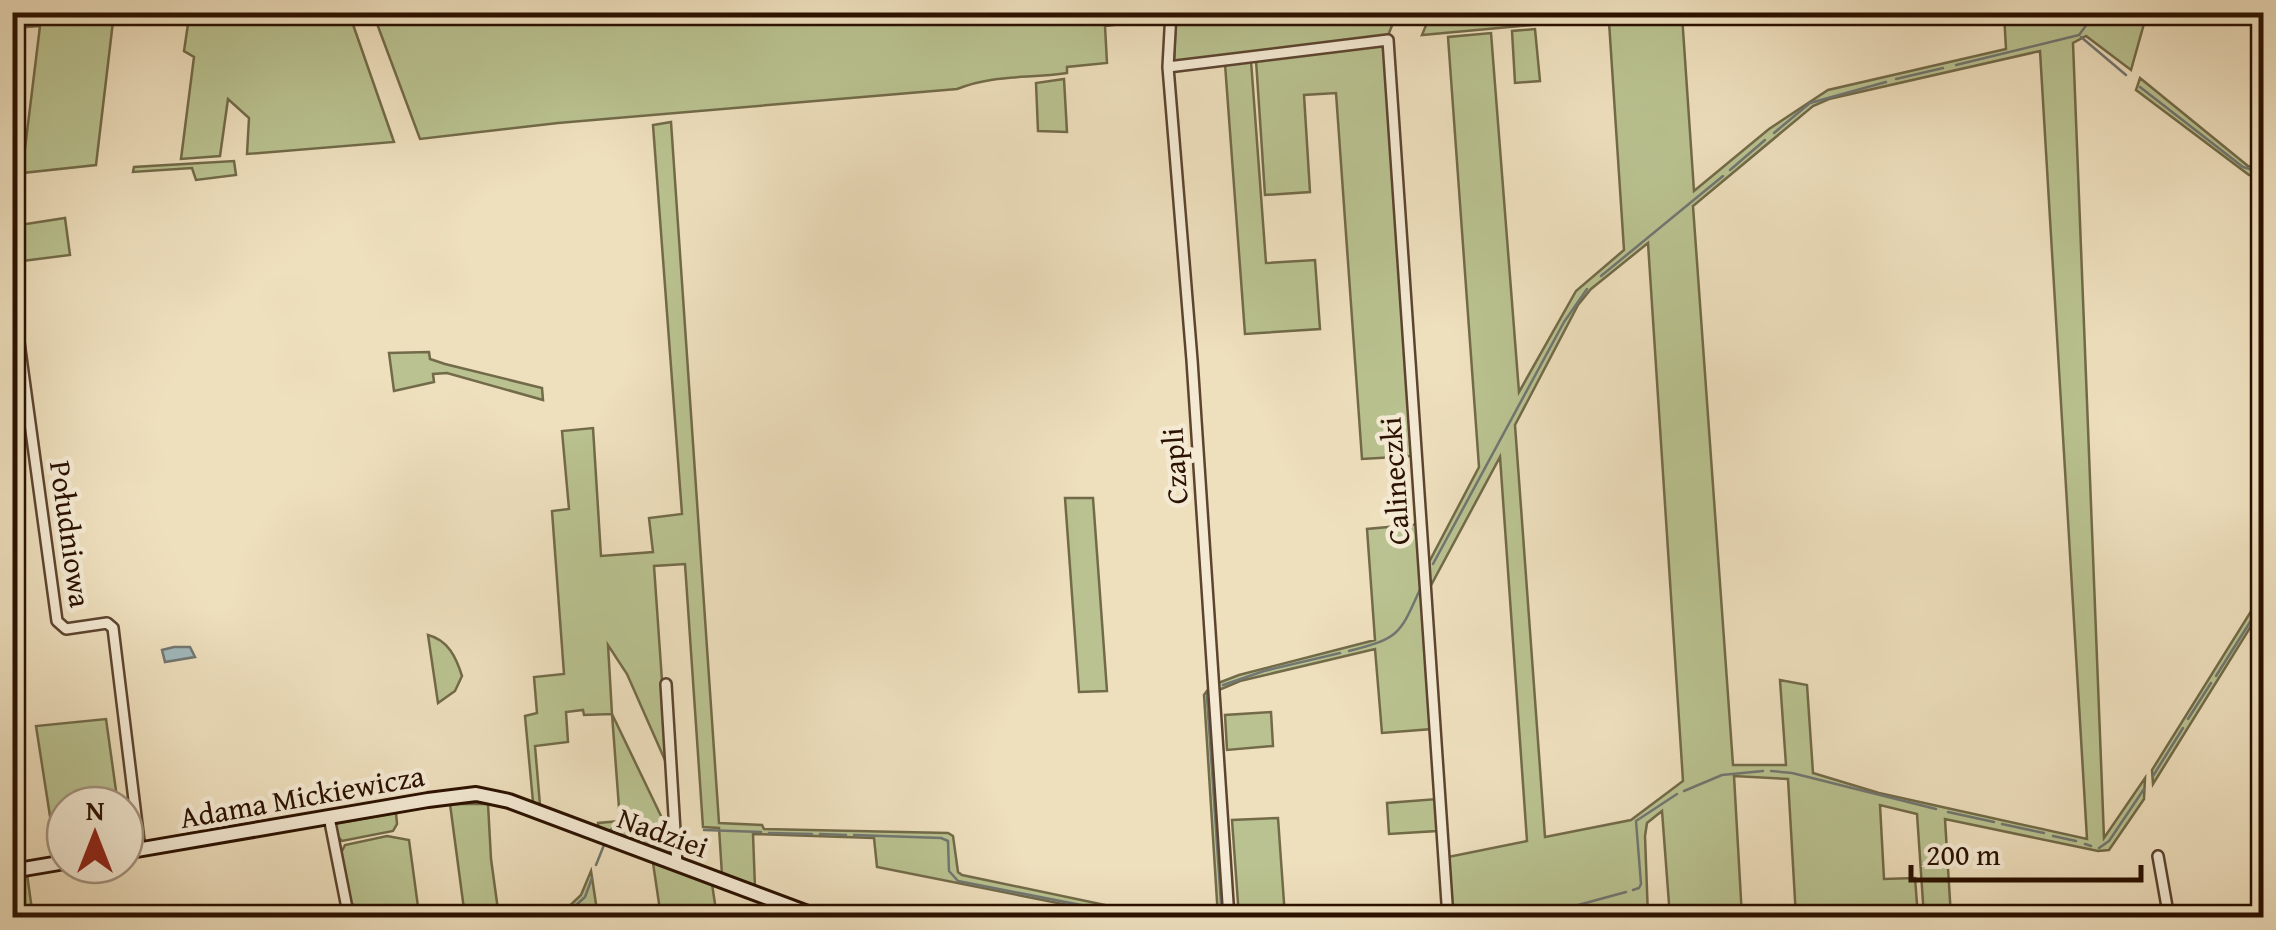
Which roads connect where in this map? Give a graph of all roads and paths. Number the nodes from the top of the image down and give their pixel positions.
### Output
1 (1171, 12) edge
2 (1168, 67) junction
3 (12, 290) edge
4 (666, 684) dead end
5 (132, 785) edge
6 (488, 796) joint
7 (329, 817) junction
8 (145, 848) edge
9 (2158, 856) dead end
10 (677, 864) junction
11 (45, 865) edge
12 (12, 870) edge
13 (378, 918) edge
14 (821, 918) edge
15 (1230, 918) edge
16 (1448, 918) edge
17 (2169, 918) edge

1 - 2 street, Czapli
2 - 15 street, Czapli
2 - 16 street, Calineczki
3 - 5 street, Południowa
4 - 10 street
6 - 7 street, Adama Mickiewicza
6 - 10 street, Nadziei
7 - 8 street, Adama Mickiewicza
7 - 13 street
9 - 17 street
10 - 14 street, Nadziei
11 - 12 street

